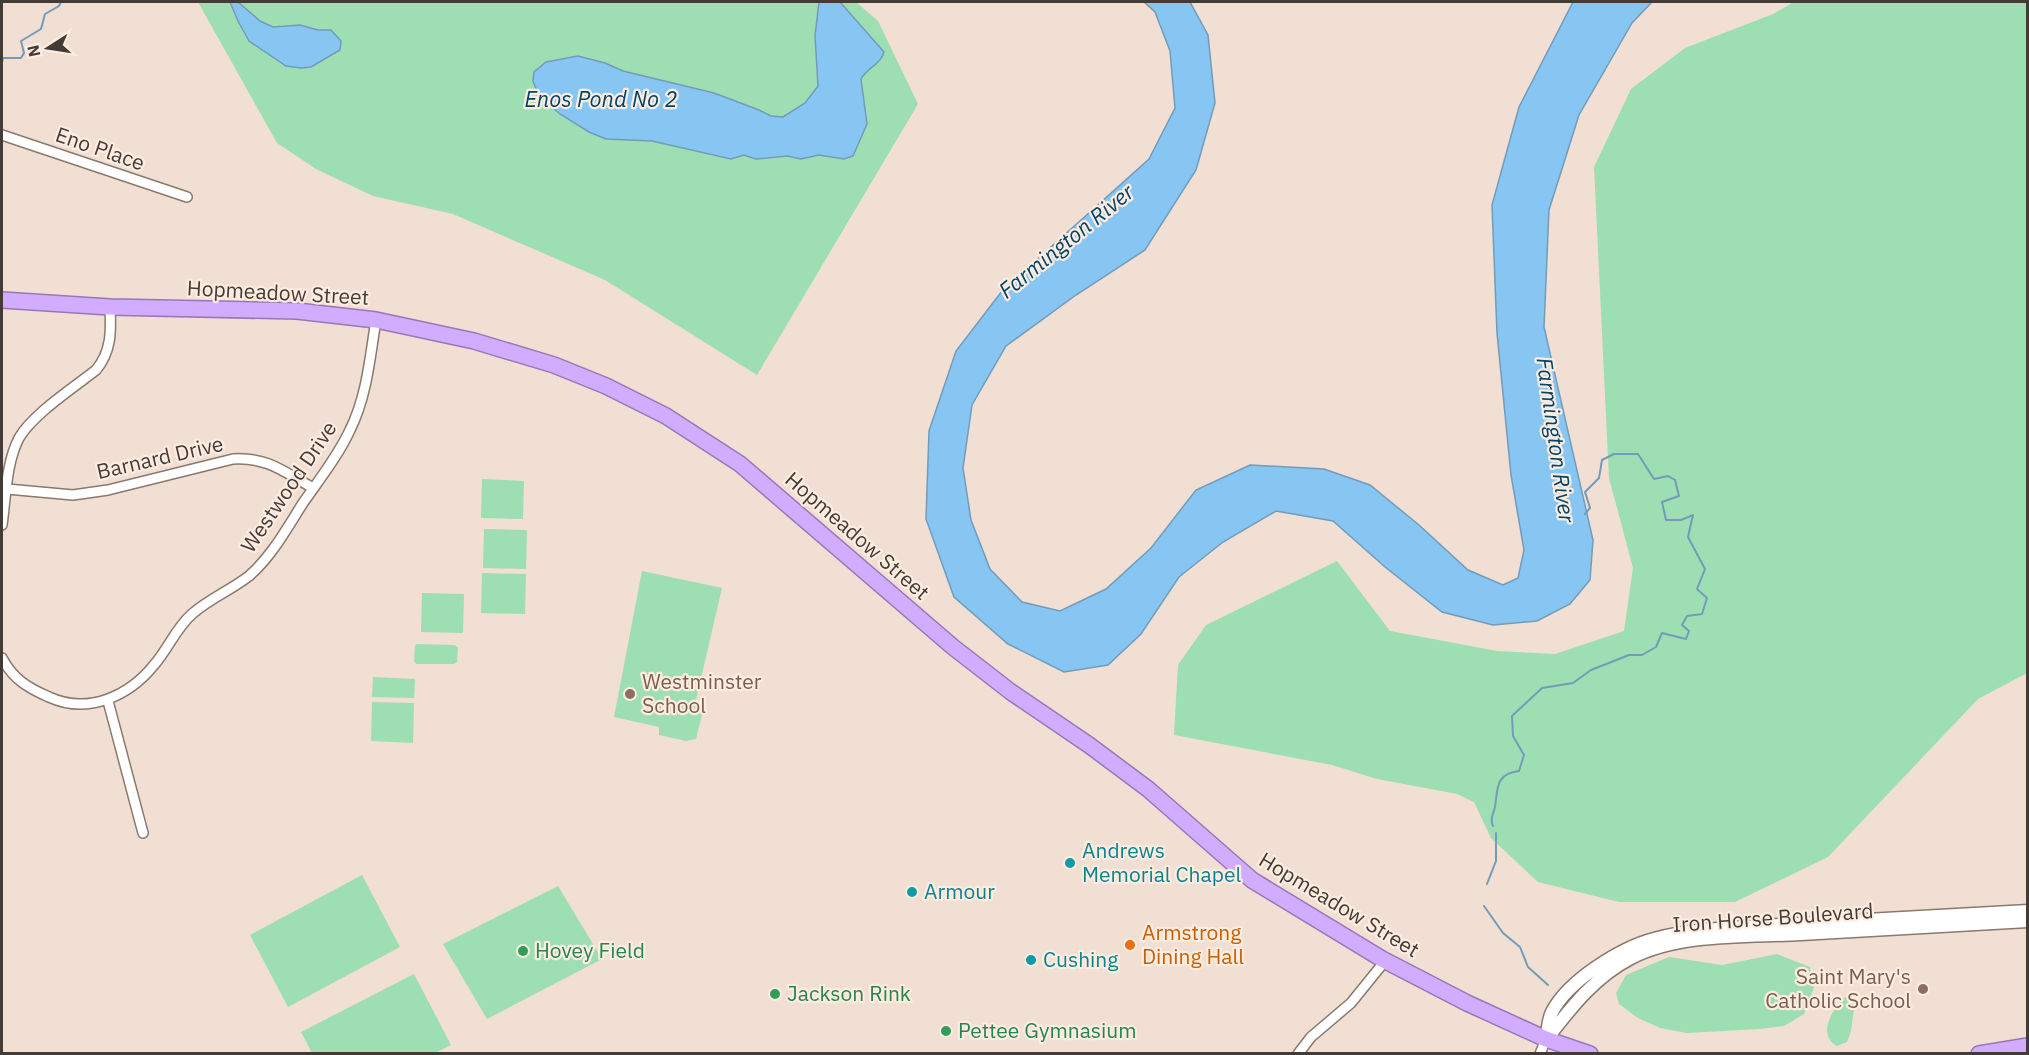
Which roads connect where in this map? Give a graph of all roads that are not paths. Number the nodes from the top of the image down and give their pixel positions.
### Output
1 (2, 135) edge
2 (187, 197) dead end
3 (2, 300) edge
4 (110, 307) junction
5 (376, 320) junction
6 (313, 488) junction
7 (7, 489) junction
8 (2, 525) edge
9 (2, 658) edge
10 (108, 700) junction
11 (143, 833) dead end
12 (2028, 911) edge
13 (2028, 921) edge
14 (1385, 961) junction
15 (1546, 1039) junction
16 (2028, 1046) edge
17 (1298, 1053) edge
18 (1540, 1053) edge
19 (1590, 1053) edge
20 (1979, 1053) edge

1 - 2 street, Eno Place
3 - 4 highway, Hopmeadow Street
4 - 5 highway, Hopmeadow Street
4 - 7 street
5 - 6 street, Westwood Drive
5 - 14 highway, Hopmeadow Street
6 - 7 street, Barnard Drive
6 - 10 street, Westwood Drive
7 - 8 street
9 - 10 street, Westwood Drive
10 - 11 street
12 - 15 street, Iron Horse Boulevard
13 - 15 street, Iron Horse Boulevard
14 - 15 highway, Hopmeadow Street
14 - 17 street
15 - 18 street
15 - 19 highway, Hopmeadow Street
16 - 20 highway

